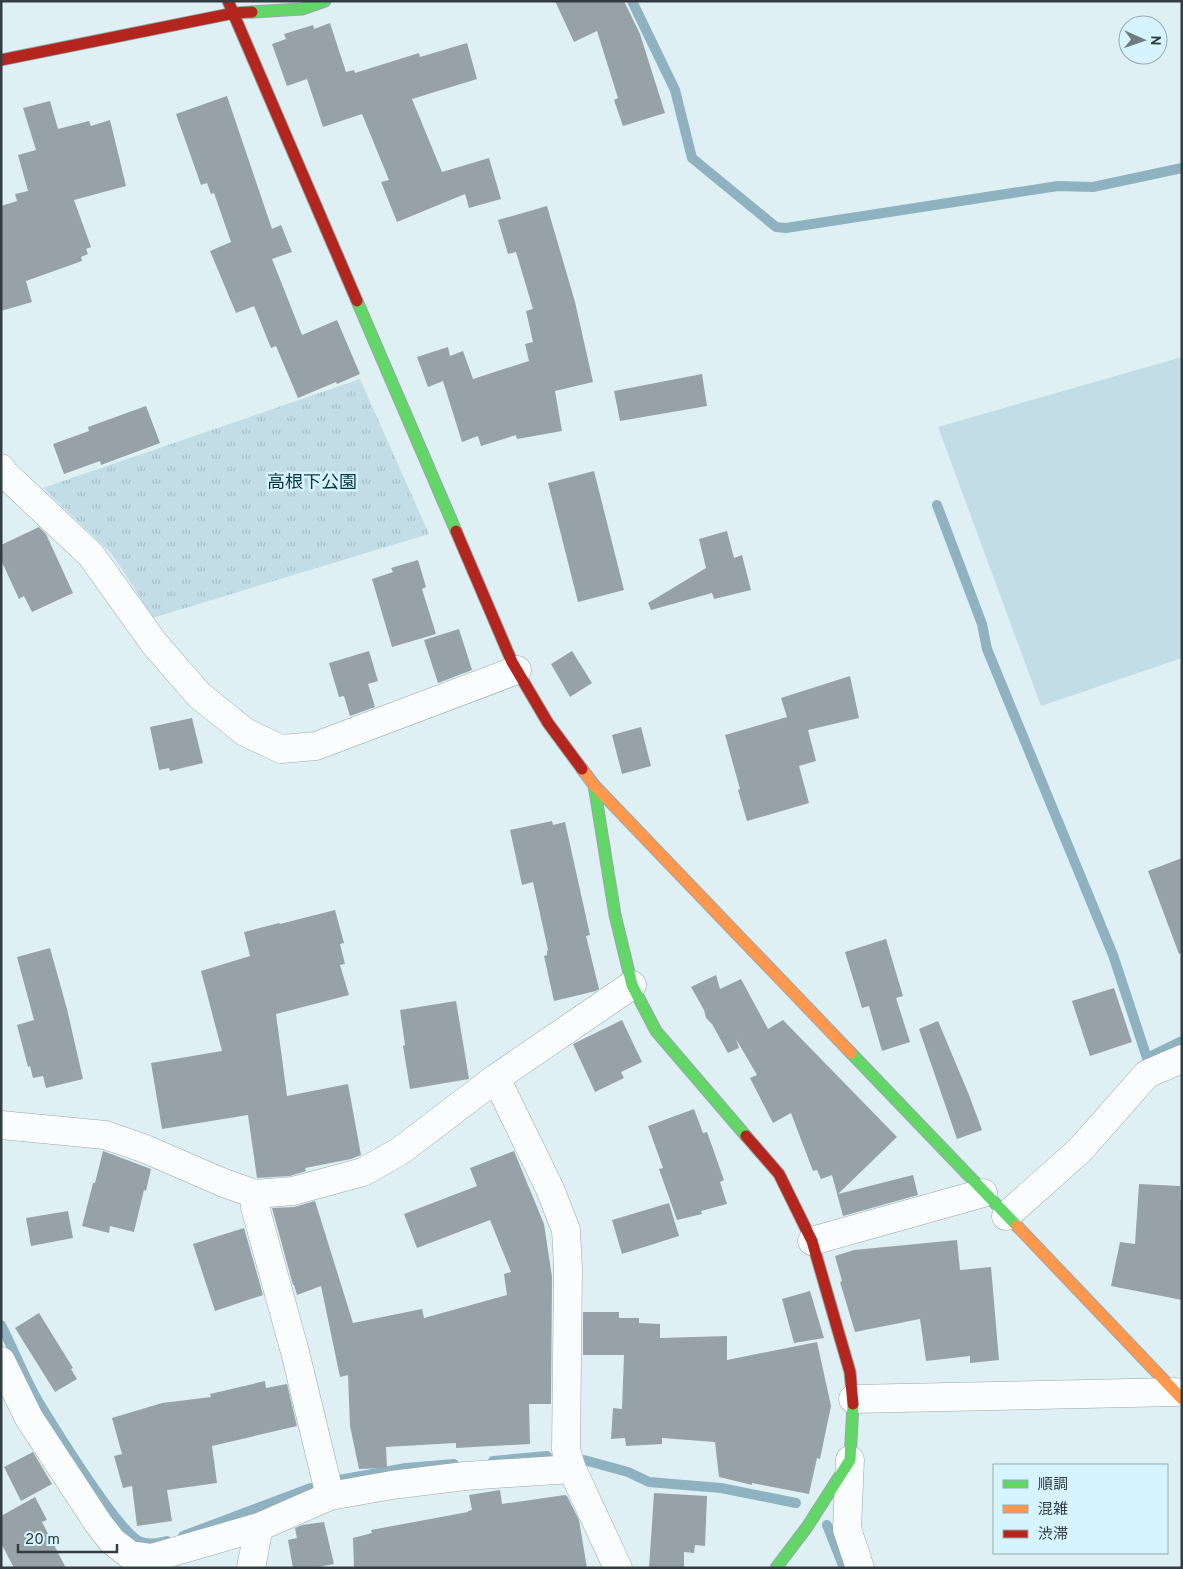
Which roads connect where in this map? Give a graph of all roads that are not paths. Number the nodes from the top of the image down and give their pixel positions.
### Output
1 (228, 1) edge
2 (325, 1) edge
3 (234, 13) junction
4 (1, 60) edge
5 (2, 475) edge
6 (518, 670) junction
7 (594, 785) junction
8 (632, 985) junction
9 (1182, 1059) edge
10 (496, 1078) junction
11 (1, 1125) edge
12 (983, 1193) junction
13 (255, 1194) junction
14 (1006, 1216) junction
15 (812, 1241) junction
16 (1, 1361) edge
17 (1179, 1396) edge
18 (853, 1399) junction
19 (850, 1460) junction
20 (572, 1469) junction
21 (330, 1496) junction
22 (259, 1527) junction
23 (251, 1568) edge
24 (618, 1568) edge
25 (776, 1568) edge
26 (860, 1568) edge

1 - 3 street
2 - 3 street
3 - 4 street
3 - 6 street
5 - 6 street
6 - 7 street
7 - 8 street
7 - 12 street
8 - 10 street
8 - 15 street
9 - 14 street
10 - 13 street
10 - 20 street
11 - 13 street
12 - 14 street
12 - 15 street
13 - 21 street
14 - 17 street
15 - 18 street
16 - 22 street
17 - 18 street
18 - 19 street
19 - 25 street
19 - 26 street
20 - 21 street
20 - 24 street
21 - 22 street
22 - 23 street

